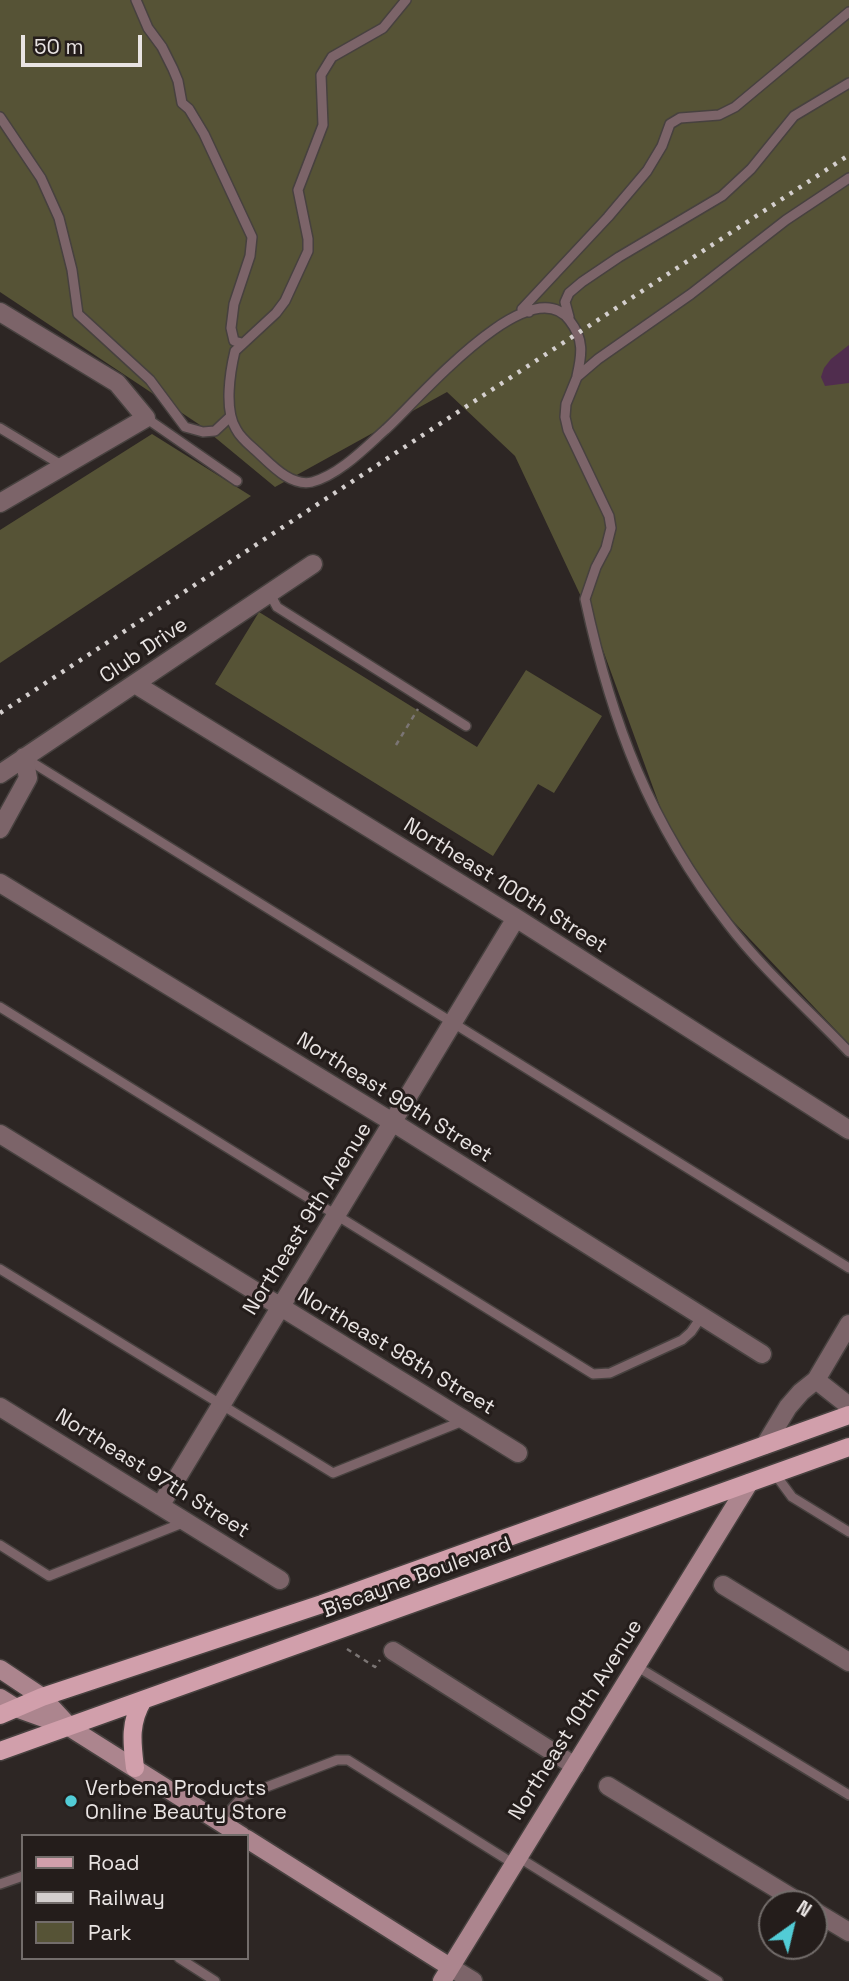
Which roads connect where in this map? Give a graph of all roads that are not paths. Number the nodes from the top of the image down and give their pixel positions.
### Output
1 (136, 0) edge
2 (407, 0) edge
3 (849, 12) edge
4 (849, 83) edge
5 (0, 117) edge
6 (849, 178) edge
7 (526, 311) junction
8 (0, 312) edge
9 (569, 319) junction
10 (242, 343) junction
11 (577, 377) junction
12 (231, 416) junction
13 (146, 418) junction
14 (0, 428) edge
15 (63, 466) junction
16 (237, 481) dead end
17 (0, 503) edge
18 (313, 564) dead end
19 (270, 594) junction
20 (135, 684) junction
21 (466, 726) dead end
22 (24, 757) junction
23 (0, 774) edge
24 (0, 829) edge
25 (0, 883) edge
26 (516, 918) junction
27 (0, 1007) edge
28 (453, 1024) junction
29 (849, 1052) edge
30 (394, 1123) junction
31 (849, 1130) edge
32 (0, 1134) edge
33 (337, 1215) junction
34 (849, 1268) edge
35 (0, 1269) edge
36 (280, 1308) junction
37 (702, 1315) junction
38 (849, 1324) edge
39 (762, 1354) dead end
40 (816, 1380) junction
41 (221, 1405) junction
42 (849, 1406) edge
43 (0, 1407) edge
44 (849, 1415) edge
45 (465, 1420) junction
46 (765, 1445) junction
47 (849, 1447) edge
48 (518, 1453) dead end
49 (775, 1474) junction
50 (749, 1483) junction
51 (160, 1506) junction
52 (185, 1522) junction
53 (849, 1532) edge
54 (0, 1545) edge
55 (280, 1580) dead end
56 (723, 1585) dead end
57 (393, 1651) road end
58 (849, 1662) edge
59 (636, 1666) junction
60 (0, 1669) edge
61 (42, 1697) junction
62 (0, 1698) edge
63 (143, 1700) junction
64 (8, 1712) edge
65 (69, 1727) junction
66 (0, 1751) edge
67 (575, 1766) junction
68 (135, 1768) junction
69 (608, 1786) dead end
70 (849, 1795) edge
71 (220, 1822) junction
72 (239, 1834) edge
73 (248, 1840) edge
74 (516, 1860) junction
75 (21, 1877) edge
76 (0, 1884) edge
77 (779, 1890) edge
78 (828, 1920) edge
79 (849, 1933) edge
80 (181, 1960) edge
81 (446, 1974) edge
82 (215, 1981) edge
83 (473, 1981) edge
84 (718, 1981) edge

1 - 10 lane
2 - 10 lane
3 - 7 lane
4 - 9 lane
5 - 12 lane
6 - 11 lane
7 - 9 lane
7 - 12 lane
8 - 13 street
9 - 11 lane
10 - 12 lane
11 - 29 lane
13 - 15 street
13 - 16 lane
14 - 15 lane
15 - 17 street
18 - 19 street, Club Drive
19 - 20 street, Club Drive
19 - 21 lane
20 - 22 street, Club Drive
20 - 26 street, Northeast 100th Street
22 - 23 street, Club Drive
22 - 24 street
22 - 28 lane
25 - 30 street, Northeast 99th Street
26 - 28 street, Northeast 9th Avenue
26 - 31 street, Northeast 100th Street
27 - 33 lane
28 - 30 street, Northeast 9th Avenue
28 - 34 lane
30 - 33 street, Northeast 9th Avenue
30 - 37 street, Northeast 99th Street
32 - 36 street, Northeast 98th Street
33 - 36 street, Northeast 9th Avenue
33 - 37 lane
35 - 41 lane
36 - 41 street, Northeast 9th Avenue
36 - 45 street, Northeast 98th Street
37 - 39 street, Northeast 99th Street
38 - 40 street
40 - 42 street
40 - 46 street
41 - 45 lane
41 - 51 street, Northeast 9th Avenue
43 - 51 street, Northeast 97th Street
44 - 46 main road, Biscayne Boulevard
45 - 48 street, Northeast 98th Street
46 - 61 main road, Biscayne Boulevard
47 - 49 main road, Biscayne Boulevard
49 - 50 main road, Biscayne Boulevard
49 - 53 lane
50 - 59 street, Northeast 10th Avenue
50 - 63 main road, Biscayne Boulevard
51 - 52 street, Northeast 97th Street
52 - 54 lane
52 - 55 street, Northeast 97th Street
56 - 58 street
57 - 67 street
59 - 67 street, Northeast 10th Avenue
59 - 70 lane
60 - 61 street
61 - 64 main road, Biscayne Boulevard
61 - 65 street
62 - 64 street
63 - 65 main road, Biscayne Boulevard
63 - 68 main road
64 - 65 street
65 - 66 main road, Biscayne Boulevard
65 - 68 street
67 - 74 street, Northeast 10th Avenue
68 - 71 street
69 - 77 street
71 - 72 street
71 - 74 lane
73 - 81 street
74 - 81 street, Northeast 10th Avenue
74 - 84 lane
75 - 76 lane
78 - 79 street
80 - 82 lane
81 - 83 street

